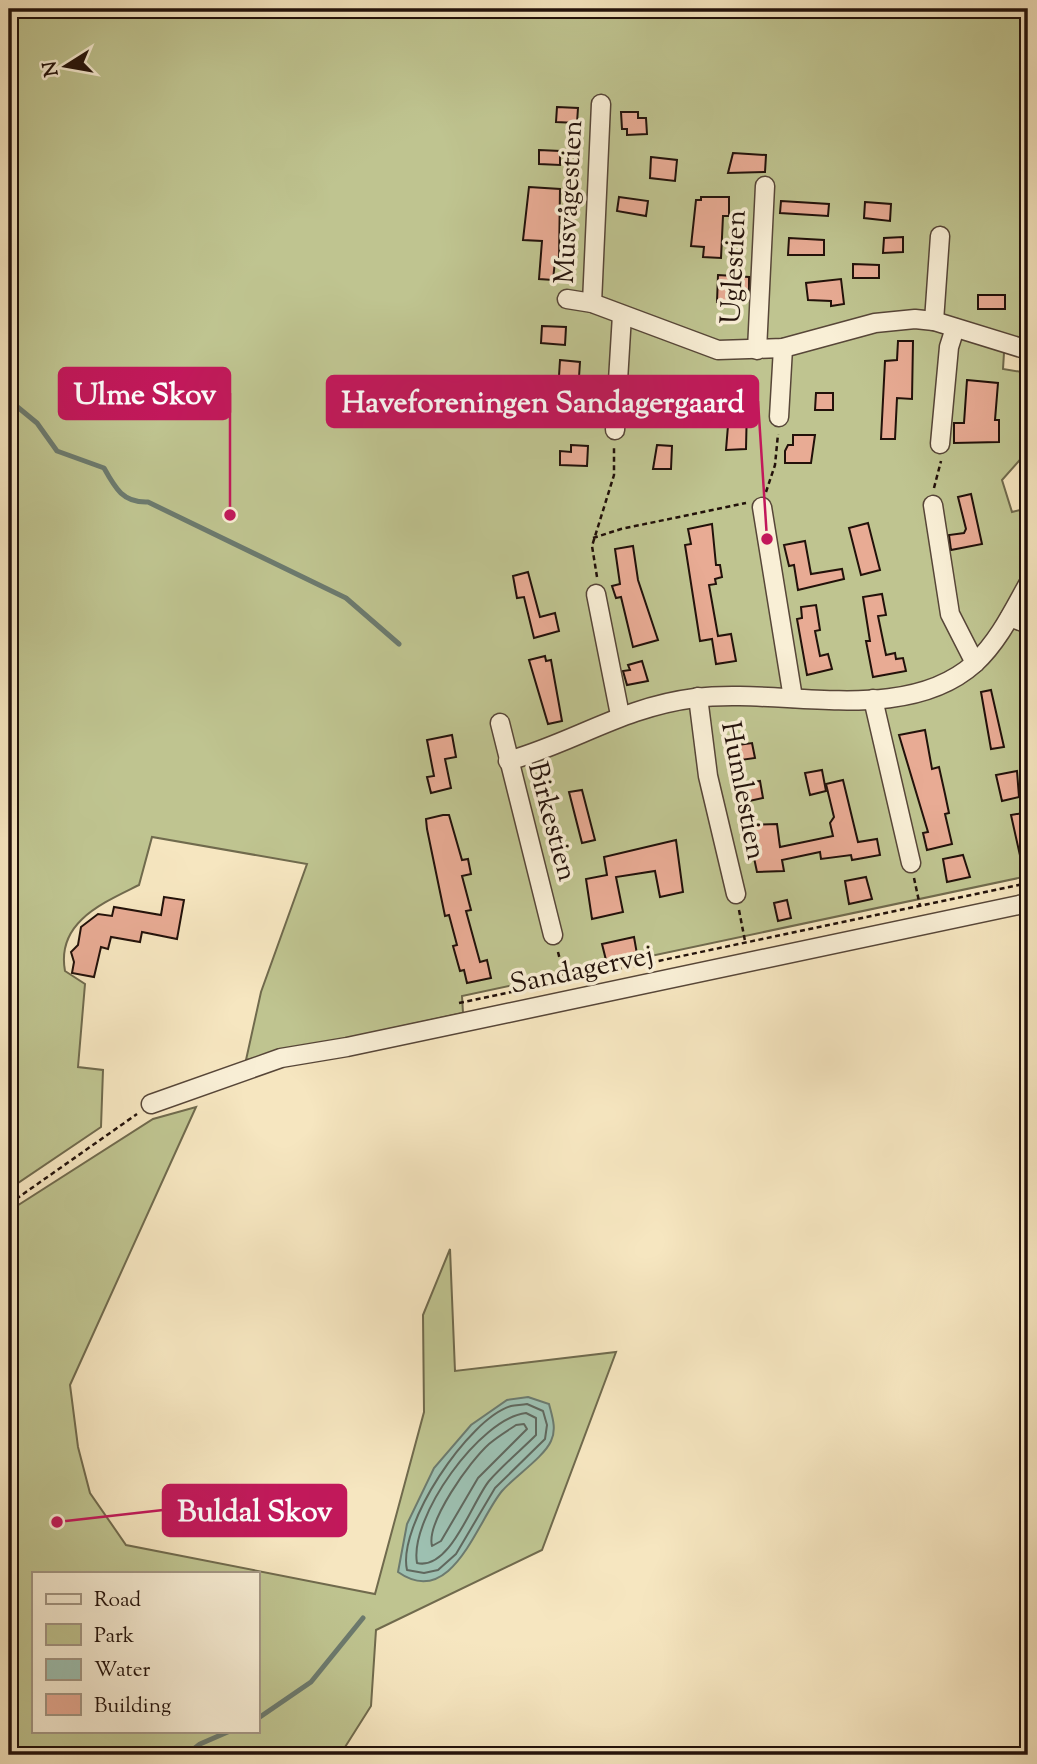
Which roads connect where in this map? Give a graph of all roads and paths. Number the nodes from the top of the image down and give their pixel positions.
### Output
1 (601, 104) dead end
2 (765, 186) dead end
3 (940, 236) dead end
4 (567, 299) dead end
5 (592, 303) junction
6 (622, 315) junction
7 (934, 321) junction
8 (955, 328) junction
9 (783, 348) junction
10 (1028, 350) edge
11 (757, 351) junction
12 (779, 417) joint
13 (615, 430) joint
14 (940, 444) joint
15 (762, 503) junction
16 (933, 505) joint
17 (593, 538) junction
18 (1028, 584) edge
19 (596, 594) joint
20 (1010, 617) junction
21 (1028, 624) edge
22 (975, 663) junction
23 (698, 697) junction
24 (793, 698) junction
25 (873, 699) junction
26 (620, 715) junction
27 (500, 723) dead end
28 (508, 761) junction
29 (911, 863) joint
30 (1028, 883) edge
31 (736, 894) joint
32 (1028, 903) edge
33 (920, 906) junction
34 (553, 934) joint
35 (745, 941) junction
36 (565, 979) junction
37 (459, 1003) dead end
38 (151, 1104) joint
39 (9, 1204) edge

1 - 5 street, Musvågestien
2 - 11 street, Uglestien
3 - 7 street
4 - 5 street
5 - 6 street
6 - 11 street
6 - 13 street
7 - 8 street
7 - 9 street
8 - 10 street
8 - 14 street
9 - 11 street
9 - 12 street
12 - 15 path
13 - 17 path
14 - 16 path
15 - 17 path
15 - 24 street
16 - 22 street
17 - 19 path
18 - 20 street
19 - 26 street
20 - 21 street
20 - 22 street
22 - 25 street
23 - 24 street
23 - 26 street
23 - 31 street, Humlestien
24 - 25 street
25 - 29 street
26 - 28 street
27 - 28 street, Birkestien
28 - 34 street, Birkestien
29 - 33 path
30 - 33 path
31 - 35 path
32 - 38 street, Sandagervej
33 - 35 path
34 - 36 path
35 - 36 path
36 - 37 path
38 - 39 path

